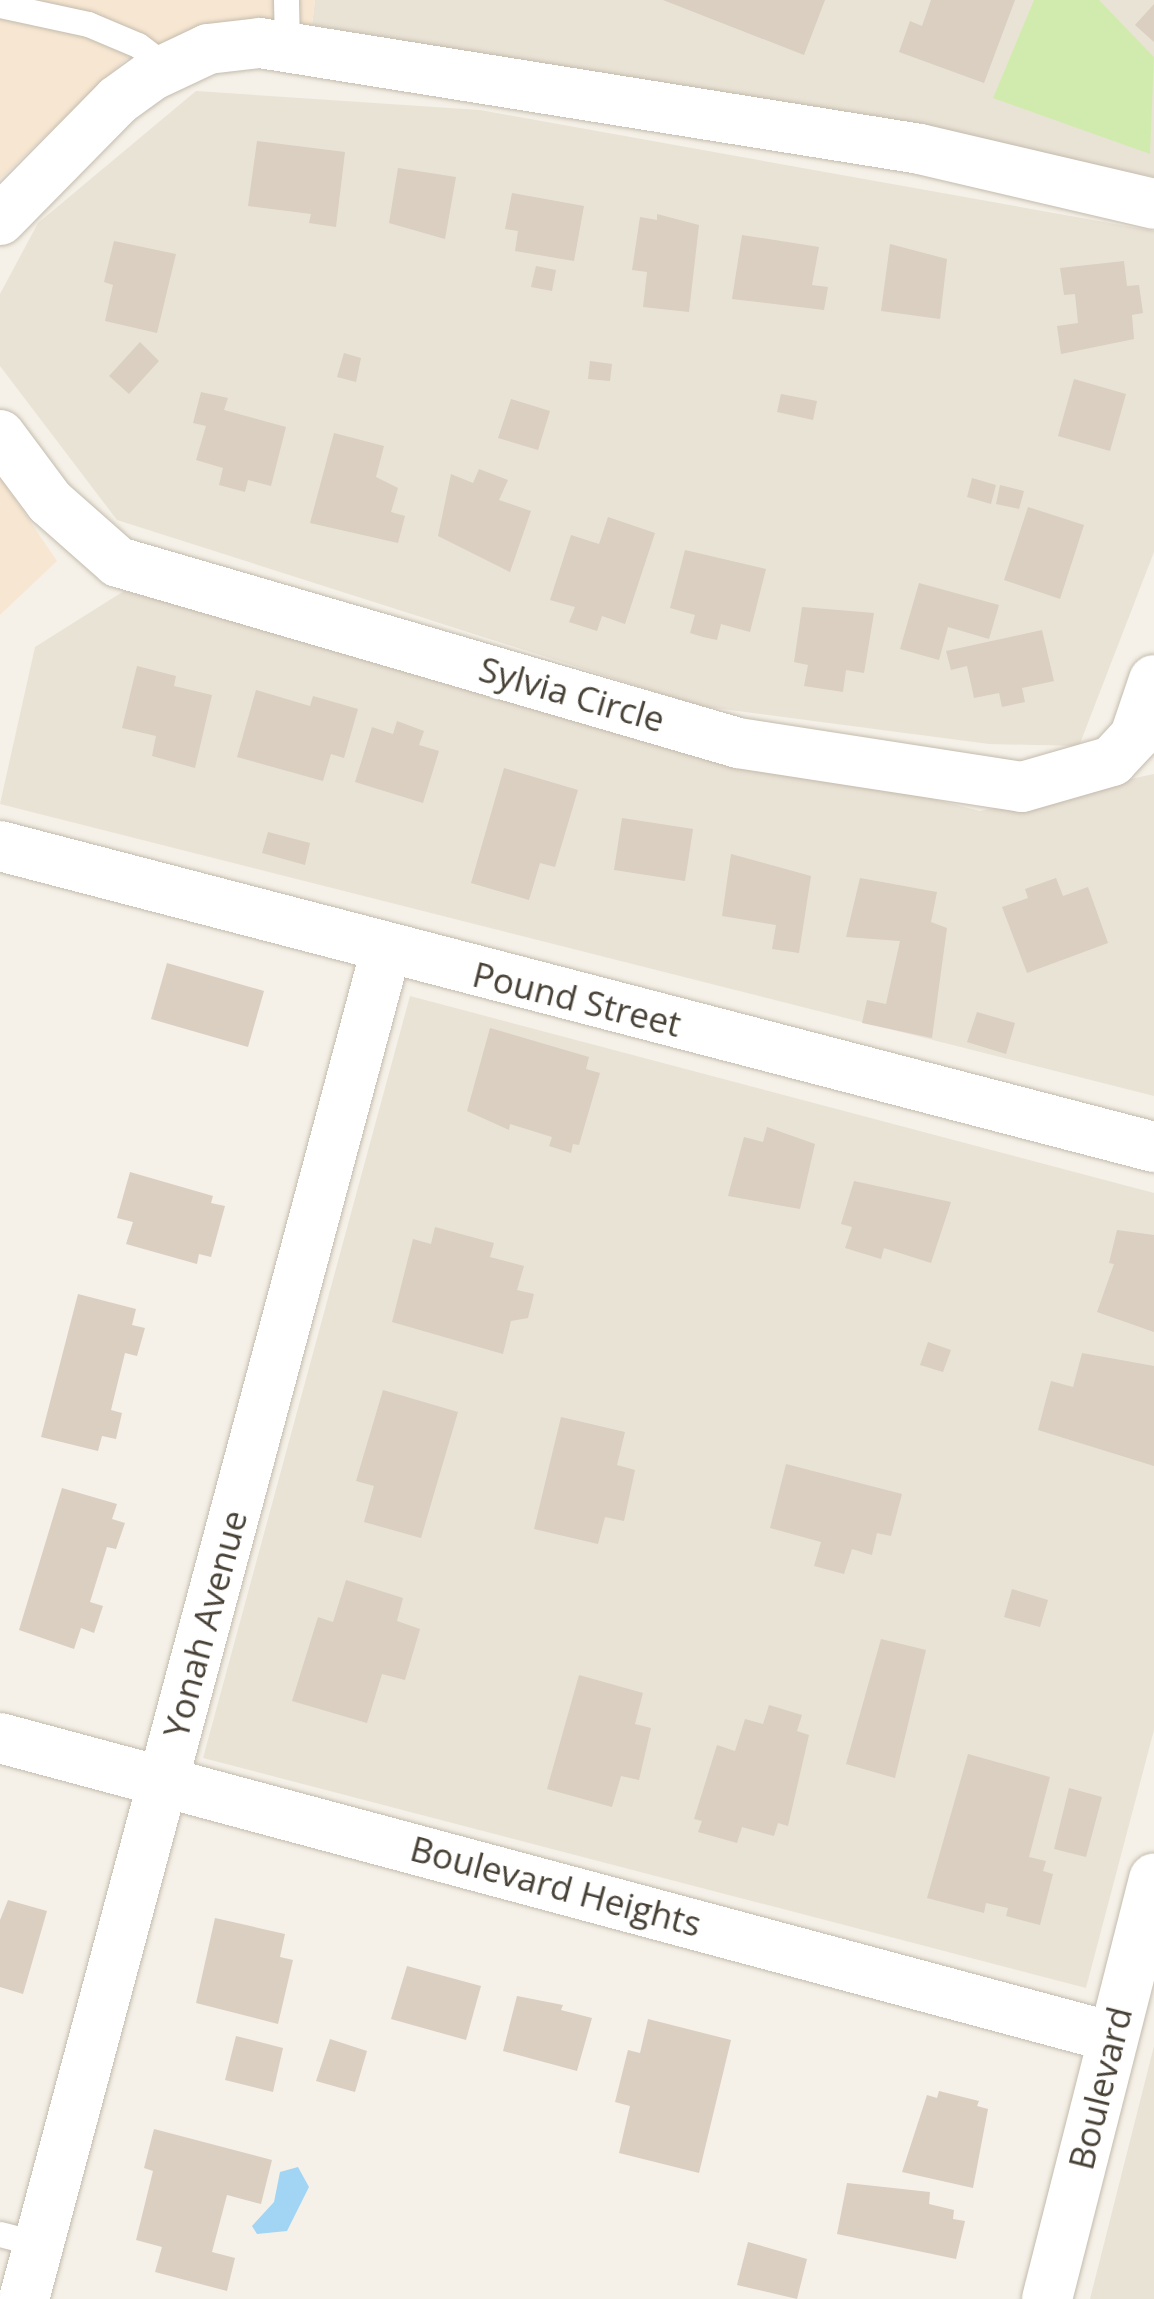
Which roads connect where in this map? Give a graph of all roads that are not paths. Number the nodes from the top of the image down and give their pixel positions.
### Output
1 (0, 5) edge
2 (286, 23) edge
3 (168, 68) junction
4 (1154, 204) edge
5 (0, 220) edge
6 (0, 435) edge
7 (1154, 680) edge
8 (0, 846) edge
9 (386, 950) junction
10 (1154, 1147) edge
11 (0, 1738) edge
12 (164, 1778) junction
13 (1154, 1878) edge
14 (1112, 2037) junction
15 (19, 2239) edge
16 (24, 2299) edge
17 (1048, 2299) edge

1 - 3 lane
2 - 3 street
2 - 4 street
3 - 5 street
6 - 7 street, Sylvia Circle
8 - 9 street, Pound Street
9 - 10 street, Pound Street
9 - 12 street, Yonah Avenue
11 - 12 street, Boulevard Heights
12 - 14 street, Boulevard Heights
12 - 15 street, Yonah Avenue
13 - 14 street, Boulevard
14 - 17 street, Boulevard
15 - 16 street, Yonah Avenue

